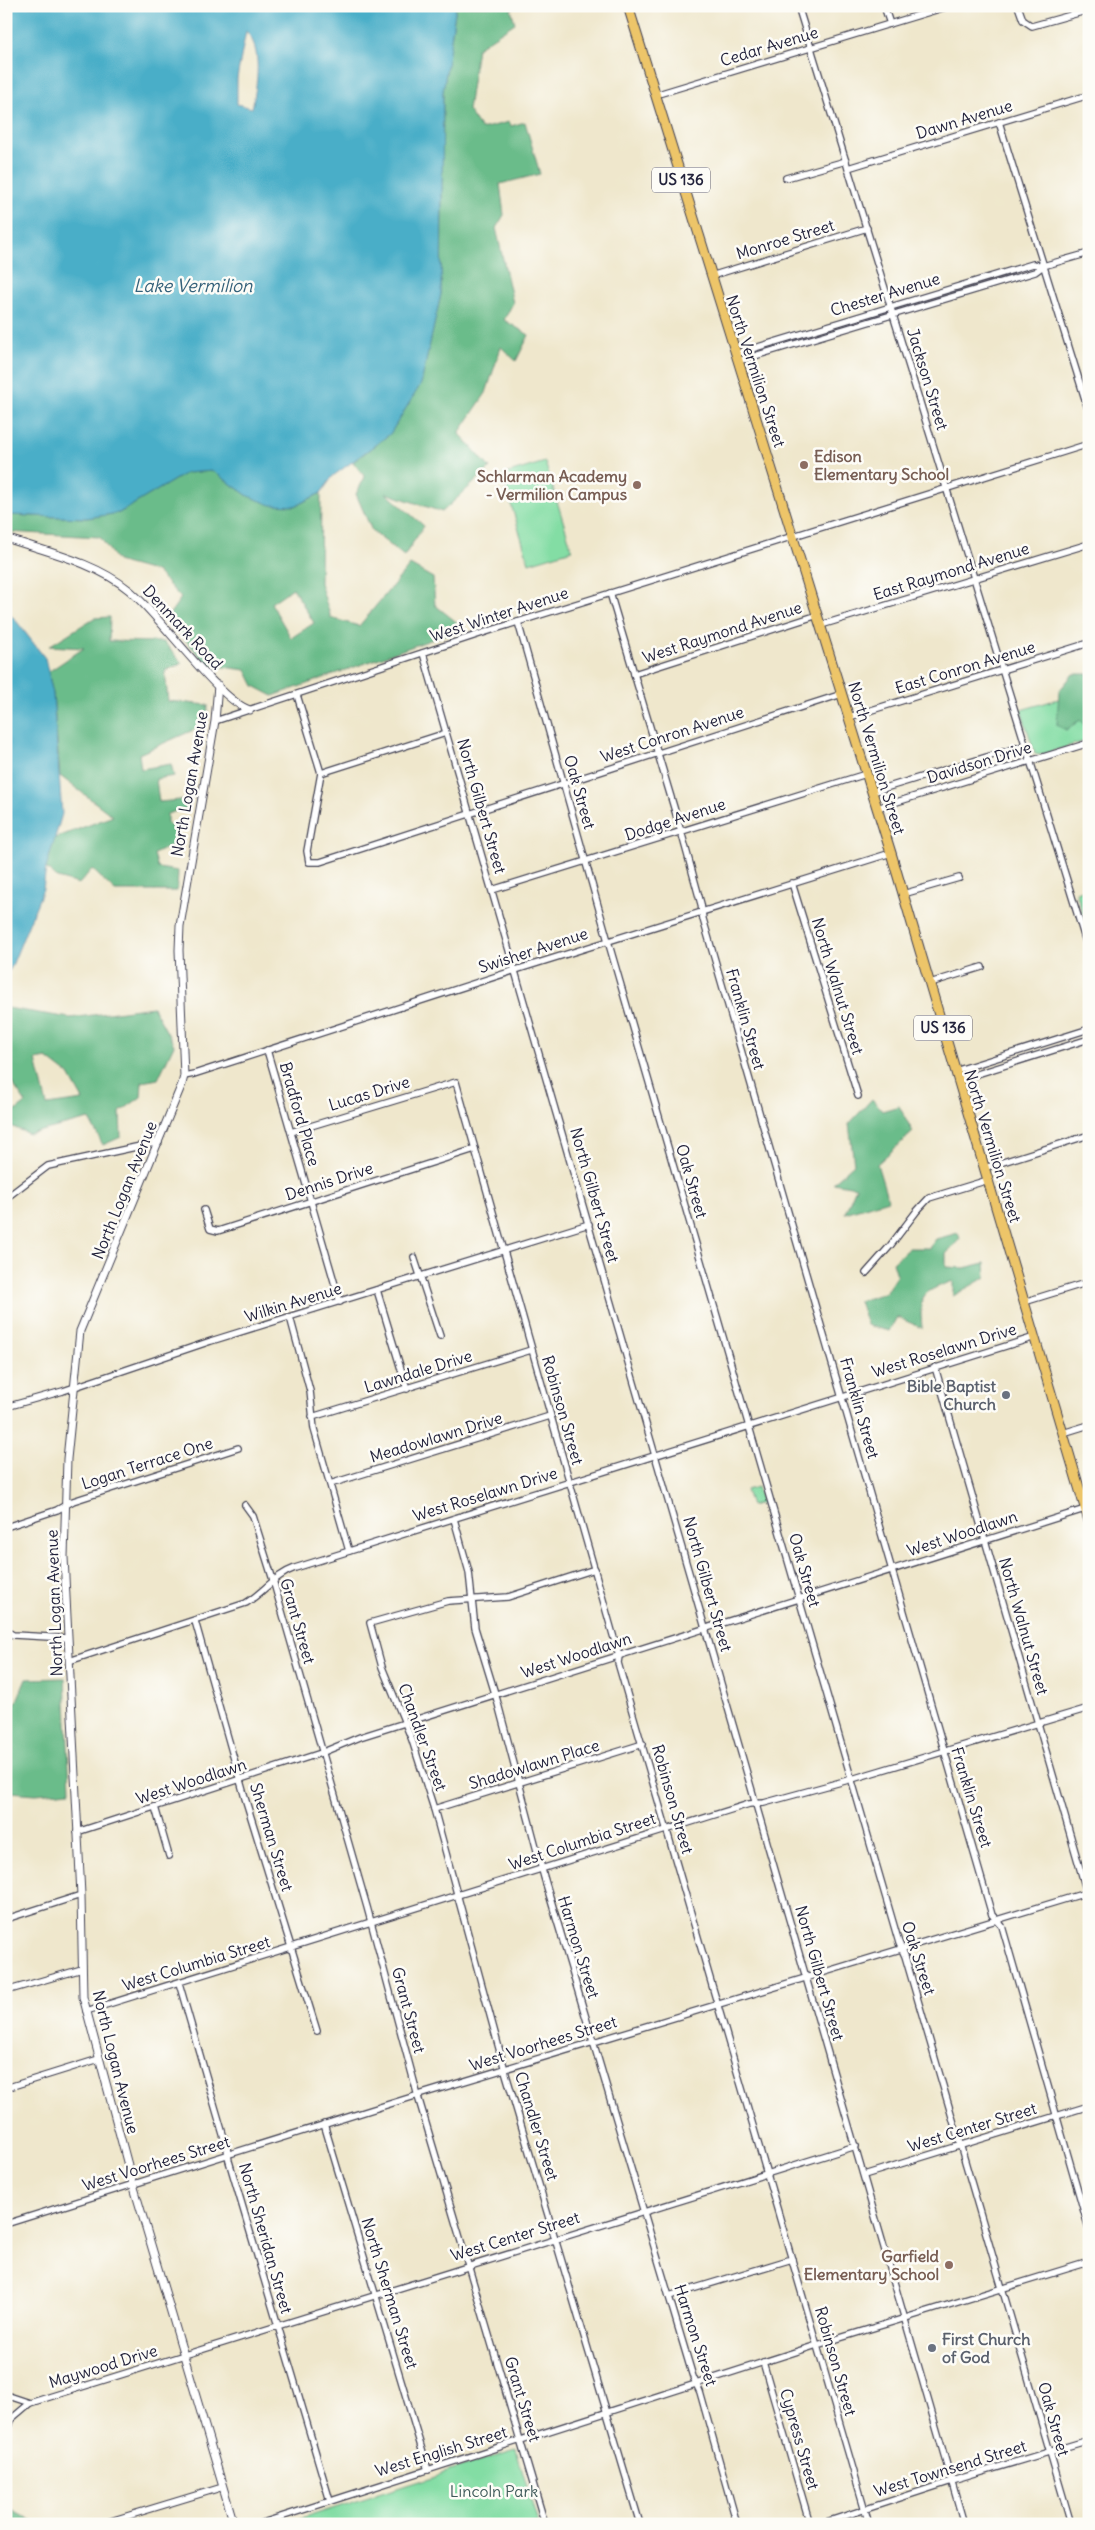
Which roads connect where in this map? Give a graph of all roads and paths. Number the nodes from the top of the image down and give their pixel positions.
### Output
1 (628, 6) edge
2 (798, 6) edge
3 (884, 6) edge
4 (949, 6) edge
5 (1018, 6) edge
6 (1089, 10) edge
7 (890, 24) junction
8 (811, 47) junction
9 (655, 95) junction
10 (1089, 95) edge
11 (999, 122) junction
12 (846, 161) junction
13 (848, 168) junction
14 (786, 178) dead end
15 (867, 228) junction
16 (1089, 253) edge
17 (1043, 266) junction
18 (711, 276) junction
19 (988, 278) junction
20 (991, 285) junction
21 (941, 292) junction
22 (943, 299) junction
23 (892, 307) junction
24 (894, 314) junction
25 (799, 335) junction
26 (801, 342) junction
27 (736, 358) junction
28 (1089, 412) edge
29 (1089, 444) edge
30 (947, 488) junction
31 (793, 536) junction
32 (6, 538) edge
33 (1089, 544) edge
34 (974, 578) junction
35 (610, 593) junction
36 (818, 615) junction
37 (518, 622) junction
38 (821, 626) junction
39 (1089, 642) edge
40 (423, 653) junction
41 (1002, 670) junction
42 (634, 674) junction
43 (218, 685) junction
44 (842, 694) junction
45 (297, 695) junction
46 (250, 710) junction
47 (848, 717) junction
48 (215, 721) junction
49 (446, 732) junction
50 (1089, 743) edge
51 (1026, 745) junction
52 (657, 754) junction
53 (1030, 760) junction
54 (321, 773) junction
55 (866, 774) junction
56 (563, 782) junction
57 (872, 792) junction
58 (877, 808) junction
59 (469, 813) junction
60 (681, 832) junction
61 (891, 853) junction
62 (586, 862) junction
63 (959, 878) dead end
64 (792, 883) junction
65 (492, 890) junction
66 (903, 894) junction
67 (702, 911) junction
68 (608, 941) junction
69 (1089, 952) edge
70 (982, 967) dead end
71 (515, 970) junction
72 (930, 983) junction
73 (1089, 1029) edge
74 (1089, 1039) edge
75 (267, 1050) junction
76 (184, 1076) junction
77 (957, 1076) junction
78 (456, 1082) joint
79 (858, 1096) dead end
80 (291, 1132) junction
81 (1089, 1135) edge
82 (159, 1142) junction
83 (474, 1149) junction
84 (984, 1168) junction
85 (988, 1180) junction
86 (6, 1198) edge
87 (311, 1201) junction
88 (204, 1210) dead end
89 (588, 1224) junction
90 (503, 1250) junction
91 (414, 1257) dead end
92 (866, 1273) dead end
93 (421, 1276) junction
94 (1089, 1282) edge
95 (376, 1290) junction
96 (340, 1302) junction
97 (1024, 1302) junction
98 (290, 1317) junction
99 (440, 1336) dead end
100 (1035, 1336) junction
101 (531, 1350) junction
102 (935, 1367) junction
103 (73, 1387) junction
104 (407, 1389) junction
105 (842, 1396) junction
106 (6, 1407) edge
107 (550, 1416) junction
108 (312, 1417) junction
109 (1089, 1425) edge
110 (749, 1426) junction
111 (1063, 1433) junction
112 (238, 1448) dead end
113 (656, 1456) junction
114 (570, 1482) junction
115 (330, 1484) junction
116 (65, 1506) junction
117 (245, 1506) dead end
118 (1085, 1508) junction
119 (454, 1519) junction
120 (1089, 1520) edge
121 (6, 1527) edge
122 (985, 1540) junction
123 (349, 1551) junction
124 (595, 1569) junction
125 (892, 1570) junction
126 (273, 1580) junction
127 (799, 1599) junction
128 (472, 1600) junction
129 (195, 1621) junction
130 (707, 1628) junction
131 (6, 1631) edge
132 (68, 1638) junction
133 (619, 1656) junction
134 (69, 1661) junction
135 (495, 1695) junction
136 (1089, 1708) edge
137 (406, 1722) junction
138 (1037, 1723) junction
139 (643, 1744) junction
140 (944, 1752) junction
141 (321, 1753) junction
142 (241, 1779) junction
143 (852, 1779) junction
144 (520, 1784) junction
145 (756, 1803) junction
146 (155, 1807) junction
147 (434, 1809) junction
148 (668, 1829) junction
149 (77, 1832) junction
150 (169, 1856) dead end
151 (542, 1868) junction
152 (1089, 1892) edge
153 (81, 1895) junction
154 (457, 1895) junction
155 (6, 1919) edge
156 (996, 1920) junction
157 (371, 1922) junction
158 (292, 1947) junction
159 (902, 1948) junction
160 (82, 1970) junction
161 (807, 1978) junction
162 (179, 1983) junction
163 (6, 1991) edge
164 (717, 2004) junction
165 (86, 2011) junction
166 (317, 2031) dead end
167 (593, 2042) junction
168 (99, 2059) junction
169 (505, 2069) junction
170 (6, 2088) edge
171 (418, 2095) junction
172 (1089, 2106) edge
173 (1056, 2116) junction
174 (324, 2124) junction
175 (961, 2145) junction
176 (856, 2146) junction
177 (228, 2154) junction
178 (767, 2173) junction
179 (864, 2175) junction
180 (133, 2184) junction
181 (643, 2211) junction
182 (6, 2224) edge
183 (1089, 2229) edge
184 (556, 2238) junction
185 (792, 2259) junction
186 (1089, 2262) edge
187 (468, 2266) junction
188 (1002, 2289) junction
189 (376, 2295) junction
190 (669, 2296) junction
191 (906, 2318) junction
192 (277, 2326) junction
193 (817, 2345) junction
194 (183, 2356) junction
195 (763, 2362) junction
196 (696, 2384) junction
197 (6, 2396) edge
198 (30, 2403) junction
199 (608, 2413) junction
200 (10, 2420) junction
201 (6, 2436) edge
202 (521, 2440) junction
203 (1089, 2440) edge
204 (1050, 2452) junction
205 (428, 2470) junction
206 (952, 2481) junction
207 (223, 2487) junction
208 (330, 2501) junction
209 (864, 2509) junction
210 (101, 2524) edge
211 (234, 2524) edge
212 (259, 2524) edge
213 (545, 2524) edge
214 (640, 2524) edge
215 (737, 2524) edge
216 (810, 2524) edge
217 (820, 2524) edge
218 (869, 2524) edge
219 (964, 2524) edge
220 (1071, 2524) edge

1 - 9 main road, North Vermilion Street / US 136
2 - 8 street, Jackson Street
3 - 7 street
4 - 7 street, Cedar Avenue
5 - 6 street
7 - 8 street, Cedar Avenue
8 - 9 street, Cedar Avenue
8 - 12 street, Jackson Street
9 - 18 main road, North Vermilion Street / US 136
10 - 11 street, Dawn Avenue
11 - 13 street, Dawn Avenue
11 - 17 street
12 - 13 street, Jackson Street
12 - 14 street
13 - 15 street, Jackson Street
15 - 18 street, Monroe Street
15 - 23 street, Jackson Street
16 - 17 street, Chester Avenue
17 - 19 street, Chester Avenue
17 - 20 street, Chester Avenue
17 - 28 street
18 - 27 main road, North Vermilion Street / US 136
19 - 20 street
19 - 21 street, Chester Avenue
20 - 22 street, Chester Avenue
21 - 22 street
21 - 23 street, Chester Avenue
22 - 24 street, Chester Avenue
23 - 24 street, Jackson Street
23 - 25 street, Chester Avenue
24 - 26 street, Chester Avenue
24 - 30 street, Jackson Street
25 - 26 street
25 - 27 street, Chester Avenue
26 - 27 street, Chester Avenue
27 - 31 main road, North Vermilion Street / US 136
29 - 30 street, West Winter Avenue
30 - 31 street, West Winter Avenue
30 - 34 street, Jackson Street
31 - 35 street, West Winter Avenue
31 - 36 main road, North Vermilion Street / US 136
32 - 43 street, Denmark Road
33 - 34 street, East Raymond Avenue
34 - 38 street, East Raymond Avenue
34 - 41 street, Jackson Street
35 - 37 street, West Winter Avenue
35 - 42 street, Franklin Street
36 - 38 main road, North Vermilion Street / US 136
36 - 42 street, West Raymond Avenue
37 - 40 street, West Winter Avenue
37 - 56 street, Oak Street
38 - 44 main road, North Vermilion Street / US 136
39 - 41 street, East Conron Avenue
40 - 45 street, West Winter Avenue
40 - 49 street, North Gilbert Street
41 - 47 street, East Conron Avenue
41 - 51 street, Jackson Street
42 - 52 street, Franklin Street
43 - 46 street, Denmark Road
43 - 48 street, North Logan Avenue
44 - 47 main road, North Vermilion Street / US 136
44 - 52 street, West Conron Avenue
45 - 46 street, West Winter Avenue
45 - 54 street
46 - 48 street, West Winter Avenue
47 - 55 main road, North Vermilion Street / US 136
48 - 76 street, North Logan Avenue
49 - 54 street
49 - 59 street, North Gilbert Street
50 - 53 street, Davidson Drive
51 - 53 street, Jackson Street
51 - 57 street, Davidson Drive
52 - 56 street, West Conron Avenue
52 - 60 street, Franklin Street
53 - 58 street, Davidson Drive
53 - 69 street, Jackson Street
54 - 59 street, West Conron Avenue
55 - 57 main road, North Vermilion Street / US 136
55 - 60 street, Dodge Avenue
56 - 59 street, West Conron Avenue
56 - 62 street, Oak Street
57 - 58 main road, North Vermilion Street / US 136
58 - 61 main road, North Vermilion Street / US 136
59 - 65 street, North Gilbert Street
60 - 62 street, Dodge Avenue
60 - 67 street, Franklin Street
61 - 64 street, Swisher Avenue
61 - 66 main road, North Vermilion Street / US 136
62 - 65 street, Dodge Avenue
62 - 68 street, Oak Street
63 - 66 street
64 - 67 street, Swisher Avenue
64 - 79 street, North Walnut Street
65 - 71 street, North Gilbert Street
66 - 72 main road, North Vermilion Street / US 136
67 - 68 street, Swisher Avenue
67 - 105 street, Franklin Street
68 - 71 street, Swisher Avenue
68 - 110 street, Oak Street
70 - 72 street
71 - 75 street, Swisher Avenue
71 - 89 street, North Gilbert Street
72 - 77 main road, North Vermilion Street / US 136
73 - 77 street
74 - 77 street
75 - 76 street, Swisher Avenue
75 - 80 street, Bradford Place
76 - 82 street, North Logan Avenue
77 - 84 main road, North Vermilion Street / US 136
78 - 80 street, Lucas Drive
78 - 83 street, Robinson Street
80 - 87 street, Bradford Place
81 - 84 street
82 - 86 street
82 - 103 street, North Logan Avenue
83 - 87 street, Dennis Drive
83 - 90 street, Robinson Street
84 - 85 main road, North Vermilion Street / US 136
85 - 92 street
85 - 97 main road, North Vermilion Street / US 136
87 - 88 street, Dennis Drive
87 - 96 street, Bradford Place
89 - 90 street, Wilkin Avenue
89 - 113 street, North Gilbert Street
90 - 93 street, Wilkin Avenue
90 - 101 street, Robinson Street
91 - 93 street
93 - 95 street, Wilkin Avenue
93 - 99 street
94 - 97 street
95 - 96 street, Wilkin Avenue
95 - 104 street
96 - 98 street, Wilkin Avenue
97 - 100 main road, North Vermilion Street / US 136
98 - 103 street, Wilkin Avenue
98 - 108 street
100 - 102 street, West Roselawn Drive
100 - 111 main road, North Vermilion Street / US 136
101 - 104 street, Lawndale Drive
101 - 107 street, Robinson Street
102 - 105 street, West Roselawn Drive
102 - 122 street, North Walnut Street
103 - 106 street, Wilkin Avenue
103 - 116 street, North Logan Avenue
104 - 108 street, Lawndale Drive
105 - 110 street, West Roselawn Drive
105 - 125 street, Franklin Street
107 - 114 street, Robinson Street
107 - 115 street, Meadowlawn Drive
108 - 115 street
109 - 111 street
110 - 113 street, West Roselawn Drive
110 - 127 street, Oak Street
111 - 118 main road, North Vermilion Street / US 136
112 - 116 street, Logan Terrace One
113 - 114 street, West Roselawn Drive
113 - 130 street, North Gilbert Street
114 - 119 street, West Roselawn Drive
114 - 124 street, Robinson Street
115 - 123 street
116 - 121 street, Logan Terrace One
116 - 132 street, North Logan Avenue
117 - 126 street, Grant Street
118 - 120 main road, North Vermilion Street / US 136
118 - 122 street, West Woodlawn
119 - 123 street, West Roselawn Drive
119 - 128 street, Harmon Street
122 - 125 street, West Woodlawn
122 - 138 street, North Walnut Street
123 - 126 street, West Roselawn Drive
124 - 128 street
124 - 133 street, Robinson Street
125 - 127 street, West Woodlawn
125 - 140 street, Franklin Street
126 - 129 street, West Roselawn Drive
126 - 141 street, Grant Street
127 - 130 street, West Woodlawn
127 - 143 street, Oak Street
128 - 135 street, Harmon Street
128 - 137 street, Chandler Street
129 - 134 street, West Roselawn Drive
129 - 142 street, Sherman Street
130 - 133 street, West Woodlawn
130 - 145 street, North Gilbert Street
131 - 132 street
132 - 134 street, North Logan Avenue
133 - 135 street, West Woodlawn
133 - 139 street, Robinson Street
134 - 149 street, North Logan Avenue
135 - 137 street, West Woodlawn
135 - 144 street, Harmon Street
136 - 138 street, West Columbia Street
137 - 141 street, West Woodlawn
137 - 147 street, Chandler Street
138 - 140 street, West Columbia Street
138 - 152 street, North Walnut Street
139 - 144 street, Shadowlawn Place
139 - 148 street, Robinson Street
140 - 143 street, West Columbia Street
140 - 156 street, Franklin Street
141 - 142 street, West Woodlawn
141 - 157 street, Grant Street
142 - 146 street, West Woodlawn
142 - 158 street, Sherman Street
143 - 145 street, West Columbia Street
143 - 159 street, Oak Street
144 - 147 street, Shadowlawn Place
144 - 151 street, Harmon Street
145 - 148 street, West Columbia Street
145 - 161 street, North Gilbert Street
146 - 149 street, West Woodlawn
146 - 150 street
147 - 154 street, Chandler Street
148 - 151 street, West Columbia Street
148 - 164 street, Robinson Street
149 - 153 street, North Logan Avenue
151 - 154 street, West Columbia Street
151 - 167 street, Harmon Street
152 - 156 street, West Voorhees Street
153 - 155 street
153 - 160 street, North Logan Avenue
154 - 157 street, West Columbia Street
154 - 169 street, Chandler Street
156 - 159 street, West Voorhees Street
156 - 173 street, Franklin Street
157 - 158 street, West Columbia Street
157 - 171 street, Grant Street
158 - 162 street, West Columbia Street
158 - 166 street, Sherman Street
159 - 161 street, West Voorhees Street
159 - 175 street, Oak Street
160 - 163 street
160 - 165 street, North Logan Avenue
161 - 164 street, West Voorhees Street
161 - 176 street, North Gilbert Street
162 - 165 street, West Columbia Street
162 - 177 street, North Sheridan Street
164 - 167 street, West Voorhees Street
164 - 178 street, Robinson Street
165 - 168 street, North Logan Avenue
167 - 169 street, West Voorhees Street
167 - 181 street, Harmon Street
168 - 170 street
168 - 180 street, North Logan Avenue
169 - 171 street, West Voorhees Street
169 - 184 street, Chandler Street
171 - 174 street, West Voorhees Street
171 - 187 street, Grant Street
172 - 173 street, West Center Street
173 - 175 street, West Center Street
173 - 183 street, Franklin Street
174 - 177 street, West Voorhees Street
174 - 189 street, North Sherman Street
175 - 179 street, West Center Street
175 - 188 street, Oak Street
176 - 178 street, West Center Street
176 - 179 street, North Gilbert Street
177 - 180 street, West Voorhees Street
177 - 192 street, North Sheridan Street
178 - 181 street, West Center Street
178 - 185 street, Robinson Street
179 - 191 street, North Gilbert Street
180 - 182 street, West Voorhees Street
180 - 194 street, North Logan Avenue
181 - 184 street, West Center Street
181 - 190 street, Harmon Street
184 - 187 street, West Center Street
184 - 199 street, Chandler Street
185 - 190 street
185 - 193 street, Robinson Street
186 - 188 street, West English Street
187 - 189 street, West Center Street
187 - 202 street, Grant Street
188 - 191 street, West English Street
188 - 204 street, Oak Street
189 - 192 street, West Center Street
189 - 205 street, North Sherman Street
190 - 196 street, Harmon Street
191 - 193 street, West English Street
191 - 206 street, North Gilbert Street
192 - 194 street, West Center Street
192 - 208 street, North Sheridan Street
193 - 195 street, West English Street
193 - 209 street, Robinson Street
194 - 198 street, Maywood Drive
194 - 207 street, North Logan Avenue
195 - 196 street, West English Street
195 - 216 street, Cypress Street
196 - 199 street, West English Street
196 - 215 street, Harmon Street
197 - 198 street
197 - 200 street
198 - 200 street, Maywood Drive
199 - 202 street, West English Street
199 - 214 street, Chandler Street
200 - 201 street
202 - 205 street, West English Street
202 - 213 street, Grant Street
203 - 204 street, West Townsend Street
204 - 206 street, West Townsend Street
204 - 220 street, Oak Street
205 - 208 street, West English Street
206 - 209 street, West Townsend Street
206 - 219 street, North Gilbert Street
207 - 210 street
207 - 211 street, North Logan Avenue
208 - 212 street, West English Street
209 - 217 street, West Townsend Street
209 - 218 street, Robinson Street

